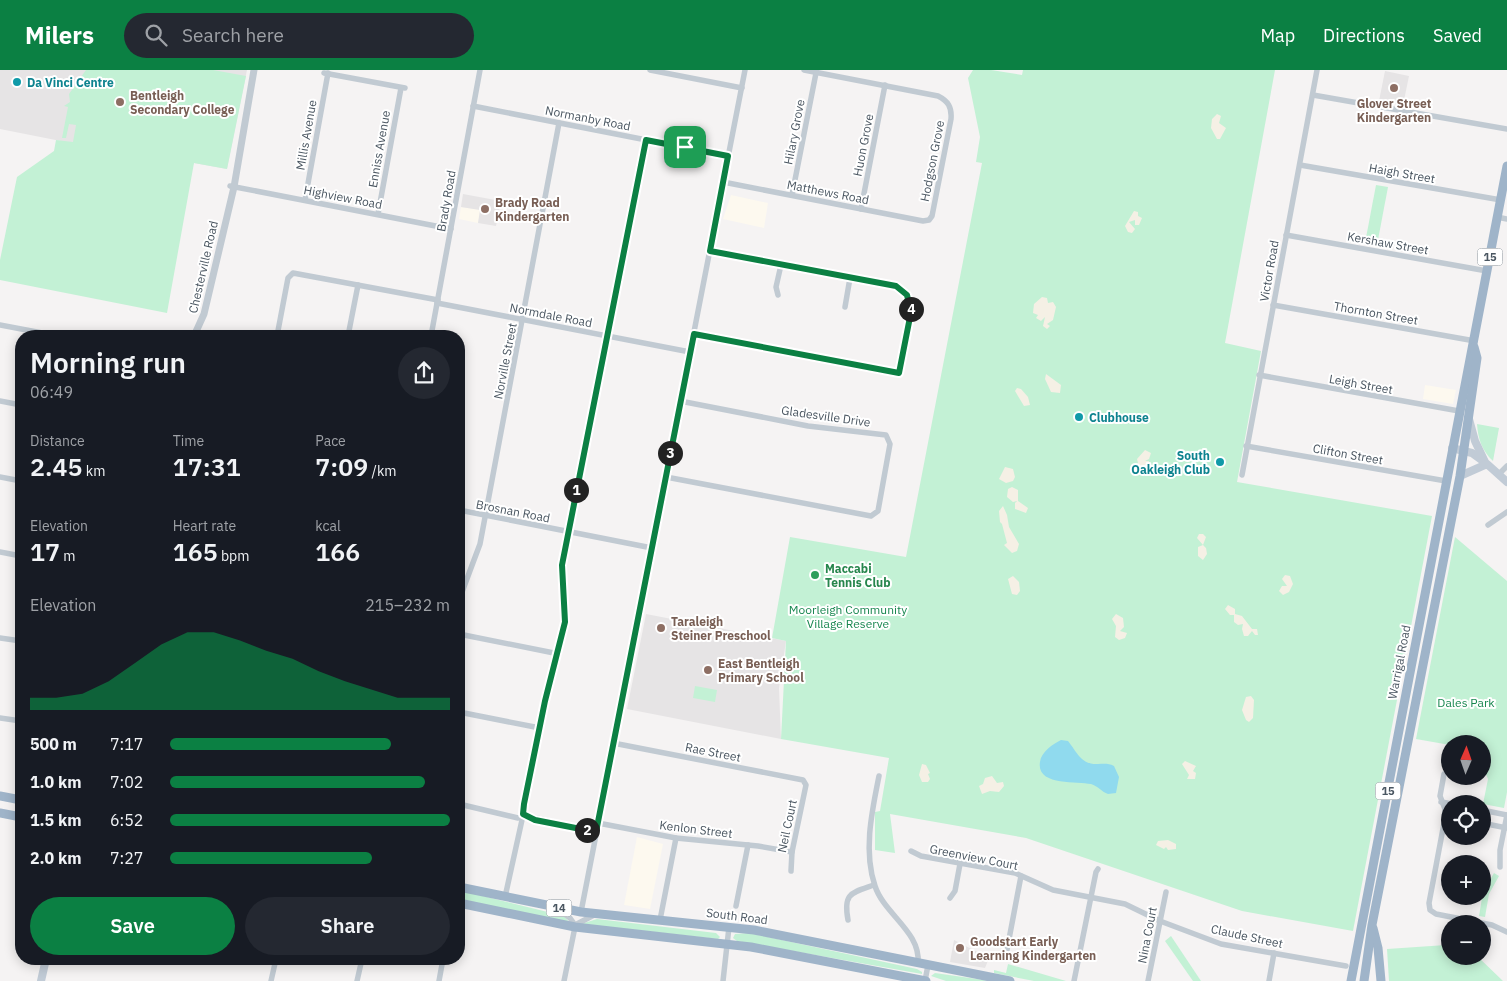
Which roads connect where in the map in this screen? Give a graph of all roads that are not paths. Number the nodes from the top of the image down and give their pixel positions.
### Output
1 (254, 70) edge
2 (480, 70) edge
3 (650, 70) edge
4 (745, 70) edge
5 (804, 70) edge
6 (1318, 70) edge
7 (816, 72) junction
8 (680, 73) edge
9 (885, 86) junction
10 (403, 88) joint
11 (742, 88) junction
12 (1313, 95) junction
13 (473, 106) junction
14 (560, 123) junction
15 (1507, 129) edge
16 (646, 140) junction
17 (728, 156) junction
18 (1300, 165) junction
19 (1507, 166) edge
20 (723, 182) junction
21 (232, 186) junction
22 (792, 196) junction
23 (305, 200) junction
24 (1500, 200) junction
25 (861, 209) junction
26 (378, 214) junction
27 (1497, 217) junction
28 (1507, 219) edge
29 (929, 220) joint
30 (451, 229) junction
31 (1286, 235) junction
32 (710, 251) junction
33 (781, 264) junction
34 (1487, 271) junction
35 (850, 278) junction
36 (358, 285) junction
37 (778, 295) dead end
38 (438, 301) junction
39 (1273, 305) junction
40 (845, 307) dead end
41 (523, 320) junction
42 (0, 325) edge
43 (26, 330) edge
44 (197, 330) edge
45 (278, 330) edge
46 (349, 330) edge
47 (432, 330) edge
48 (694, 334) junction
49 (606, 336) junction
50 (1474, 344) junction
51 (690, 352) junction
52 (1259, 375) junction
53 (0, 401) edge
54 (680, 401) junction
55 (15, 404) edge
56 (1459, 411) junction
57 (1469, 416) junction
58 (1246, 446) junction
59 (1452, 448) junction
60 (1464, 450) junction
61 (1486, 463) junction
62 (1507, 466) edge
63 (1499, 474) junction
64 (1242, 475) dead end
65 (1460, 476) junction
66 (0, 477) edge
67 (666, 477) junction
68 (15, 480) edge
69 (1446, 481) junction
70 (1507, 482) edge
71 (465, 511) edge
72 (1507, 512) edge
73 (485, 515) junction
74 (1488, 524) dead end
75 (568, 532) junction
76 (652, 548) junction
77 (0, 552) edge
78 (15, 555) edge
79 (465, 585) edge
80 (465, 635) edge
81 (0, 638) edge
82 (15, 640) edge
83 (558, 654) junction
84 (465, 713) edge
85 (0, 718) edge
86 (15, 720) edge
87 (540, 728) junction
88 (614, 743) junction
89 (879, 776) dead end
90 (870, 782) dead end
91 (877, 784) junction
92 (1442, 785) edge
93 (806, 786) joint
94 (0, 796) edge
95 (1441, 798) edge
96 (15, 799) edge
97 (465, 805) edge
98 (1491, 812) edge
99 (0, 813) edge
100 (1507, 815) edge
101 (15, 816) edge
102 (521, 817) junction
103 (598, 824) junction
104 (1491, 825) edge
105 (1506, 828) edge
106 (596, 832) junction
107 (676, 838) junction
108 (1441, 844) edge
109 (748, 845) junction
110 (792, 852) junction
111 (912, 852) dead end
112 (960, 864) junction
113 (1500, 867) dead end
114 (1098, 869) dead end
115 (791, 871) dead end
116 (1021, 876) junction
117 (874, 885) junction
118 (465, 887) edge
119 (1166, 892) dead end
120 (505, 896) junction
121 (1091, 897) junction
122 (950, 898) dead end
123 (465, 904) edge
124 (736, 906) dead end
125 (556, 908) junction
126 (580, 912) junction
127 (596, 914) junction
128 (660, 920) junction
129 (848, 920) dead end
130 (1160, 920) junction
131 (1372, 925) junction
132 (575, 926) junction
133 (729, 927) junction
134 (1507, 932) edge
135 (727, 944) junction
136 (1274, 953) junction
137 (1006, 955) dead end
138 (918, 963) junction
139 (45, 965) edge
140 (275, 965) edge
141 (361, 965) edge
142 (443, 965) edge
143 (928, 965) junction
144 (1346, 966) dead end
145 (41, 981) edge
146 (271, 981) edge
147 (357, 981) edge
148 (439, 981) edge
149 (564, 981) edge
150 (723, 981) edge
151 (926, 981) edge
152 (1010, 981) edge
153 (1074, 981) edge
154 (1148, 981) edge
155 (1269, 981) edge
156 (1351, 981) edge
157 (1364, 981) edge
158 (1381, 981) edge

1 - 21 street, Chesterville Road
2 - 13 street, Brady Road
3 - 8 street
4 - 11 street
5 - 7 street
6 - 12 street, Victor Road
7 - 9 street
7 - 22 street, Hilary Grove
8 - 11 street
9 - 25 street, Huon Grove
9 - 29 street, Hodgson Grove
10 - 23 street, Millis Avenue
10 - 26 street, Enniss Avenue
11 - 17 street
12 - 15 street
12 - 18 street, Victor Road
13 - 14 street, Normanby Road
13 - 30 street, Brady Road
14 - 16 street, Normanby Road
14 - 41 street, Norville Street
16 - 17 street, Normanby Road
16 - 49 street
17 - 20 street
18 - 24 street, Haigh Street
18 - 31 street, Victor Road
19 - 24 highway, Warrigal Road / 15
20 - 22 street, Matthews Road
20 - 32 street
21 - 23 street, Highview Road
21 - 44 street, Chesterville Road
22 - 25 street, Matthews Road
23 - 26 street, Highview Road
24 - 27 highway, Warrigal Road / 15
25 - 29 street, Matthews Road
26 - 30 street, Highview Road
27 - 28 street
27 - 34 highway, Warrigal Road / 15
30 - 38 street, Brady Road
31 - 34 street, Kershaw Street
31 - 39 street, Victor Road
32 - 33 street
32 - 48 street
33 - 35 street
33 - 37 street
34 - 50 highway, Warrigal Road / 15
35 - 40 street
35 - 48 street
36 - 38 street, Normdale Road
36 - 45 street, Normdale Road
36 - 46 street
38 - 41 street, Normdale Road
38 - 47 street, Brady Road
39 - 50 street, Thornton Street
39 - 52 street, Victor Road
41 - 49 street, Normdale Road
41 - 73 street, Norville Street
42 - 43 street
48 - 51 street
49 - 51 street, Normdale Road
49 - 75 street
50 - 56 highway, Warrigal Road / 15
50 - 57 highway, Warrigal Road / 15
51 - 54 street
52 - 56 street, Leigh Street
52 - 58 street, Victor Road
53 - 55 street
54 - 67 street
54 - 67 street, Gladesville Drive
56 - 59 highway, Warrigal Road / 15
57 - 60 highway, Warrigal Road / 15
57 - 61 main road
58 - 64 street, Victor Road
58 - 69 street, Clifton Street
59 - 60 main road
59 - 69 highway, Warrigal Road / 15
60 - 61 main road
60 - 65 highway, Warrigal Road / 15
61 - 63 main road
61 - 65 main road
62 - 63 street
63 - 70 main road
65 - 131 highway, Warrigal Road / 15
66 - 68 street
67 - 76 street
69 - 156 highway, Warrigal Road / 15
71 - 73 street, Brosnan Road
72 - 74 street
73 - 75 street, Brosnan Road
73 - 79 street, Norville Street
75 - 76 street, Brosnan Road
75 - 83 street
76 - 88 street
77 - 78 street
80 - 83 street
81 - 82 street
83 - 87 street
84 - 87 street
85 - 86 street
87 - 102 street
88 - 93 street, Rae Street
88 - 103 street
89 - 91 street
90 - 91 street
91 - 117 street
92 - 95 street
93 - 110 street, Neil Court
94 - 96 highway
97 - 102 street
98 - 100 street
99 - 101 highway
100 - 105 street
102 - 106 street
102 - 120 street
103 - 106 street
103 - 107 street, Kenlon Street
104 - 105 street
105 - 113 street
106 - 126 street
107 - 109 street, Kenlon Street
107 - 128 street
108 - 134 street
109 - 110 street, Kenlon Street
109 - 124 street
110 - 115 street, Neil Court
111 - 112 street, Greenview Court
112 - 116 street, Greenview Court
112 - 122 street
114 - 121 street
116 - 121 street, Greenview Court
116 - 137 street
117 - 129 street
117 - 138 street
118 - 120 highway, South Road / 14
119 - 130 street, Nina Court
120 - 125 highway, South Road / 14
121 - 130 street, Claude Street
121 - 153 street
123 - 132 highway, 14
125 - 126 highway, South Road / 14
125 - 132 street
126 - 127 highway, South Road / 14
127 - 128 highway, South Road / 14
127 - 132 street
128 - 133 highway, South Road / 14
130 - 136 street, Claude Street
130 - 154 street, Nina Court
131 - 157 highway, Warrigal Road / 15
131 - 158 highway
132 - 135 highway, 14
132 - 149 street
133 - 135 street
133 - 138 highway, South Road / 14
135 - 150 street
135 - 151 highway, 14
136 - 144 street, Claude Street
136 - 155 street
138 - 143 highway, South Road / 14
139 - 145 main road
140 - 146 street
141 - 147 street
142 - 148 street
143 - 151 street
143 - 152 highway, South Road / 14

